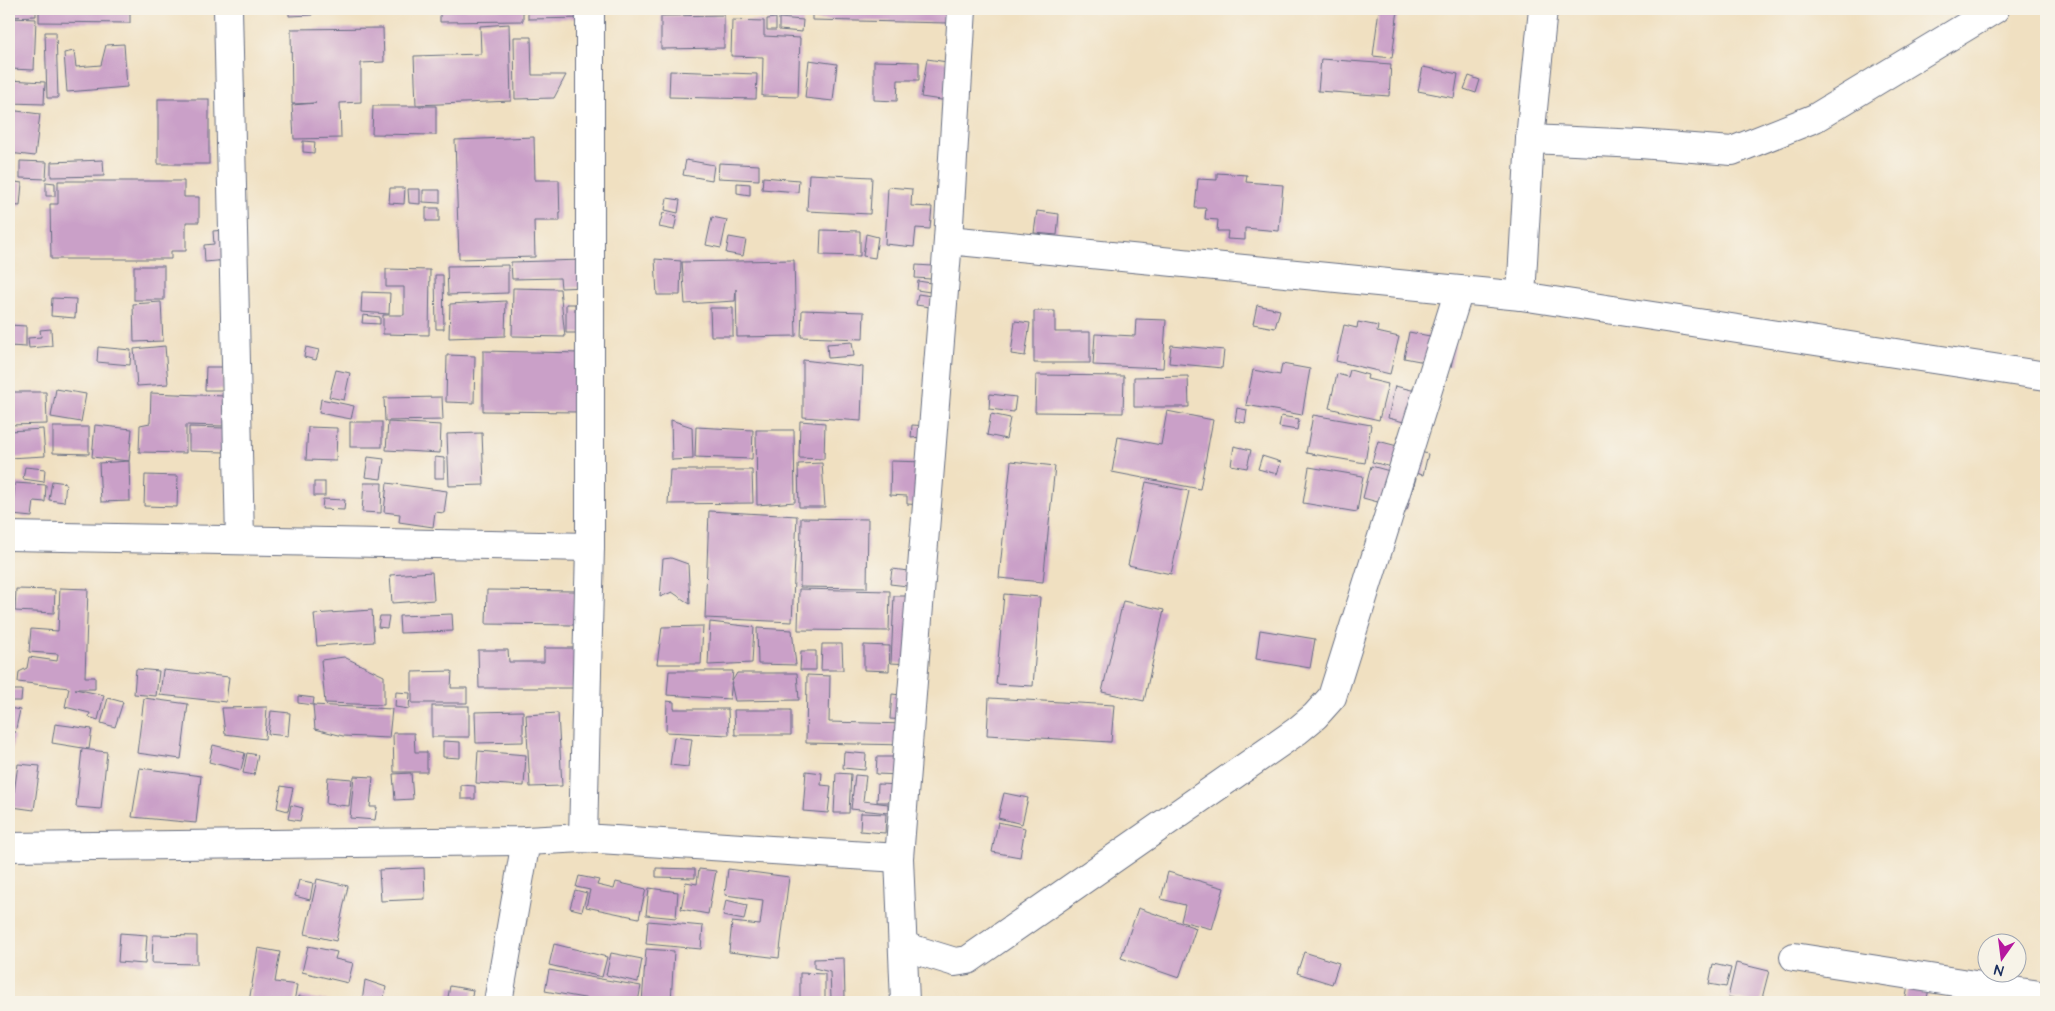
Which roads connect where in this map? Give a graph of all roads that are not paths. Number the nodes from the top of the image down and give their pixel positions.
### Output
1 (228, 9) edge
2 (590, 9) edge
3 (962, 9) edge
4 (1543, 9) edge
5 (1995, 9) edge
6 (1530, 139) junction
7 (948, 240) junction
8 (1459, 290) junction
9 (1521, 296) junction
10 (2046, 376) edge
11 (9, 536) edge
12 (240, 540) junction
13 (590, 547) junction
14 (583, 838) junction
15 (526, 841) junction
16 (9, 847) edge
17 (900, 858) junction
18 (903, 946) junction
19 (1794, 957) dead end
20 (2046, 996) edge
21 (498, 1002) edge
22 (905, 1002) edge

1 - 12 street
2 - 13 street
3 - 7 street
4 - 6 street
5 - 6 street
6 - 9 street
7 - 8 street
7 - 17 street
8 - 9 street
8 - 18 street
9 - 10 street
11 - 12 street
12 - 13 street
13 - 14 street
14 - 15 street
14 - 17 street
15 - 16 street
15 - 21 street
17 - 18 street
18 - 22 street
19 - 20 street

